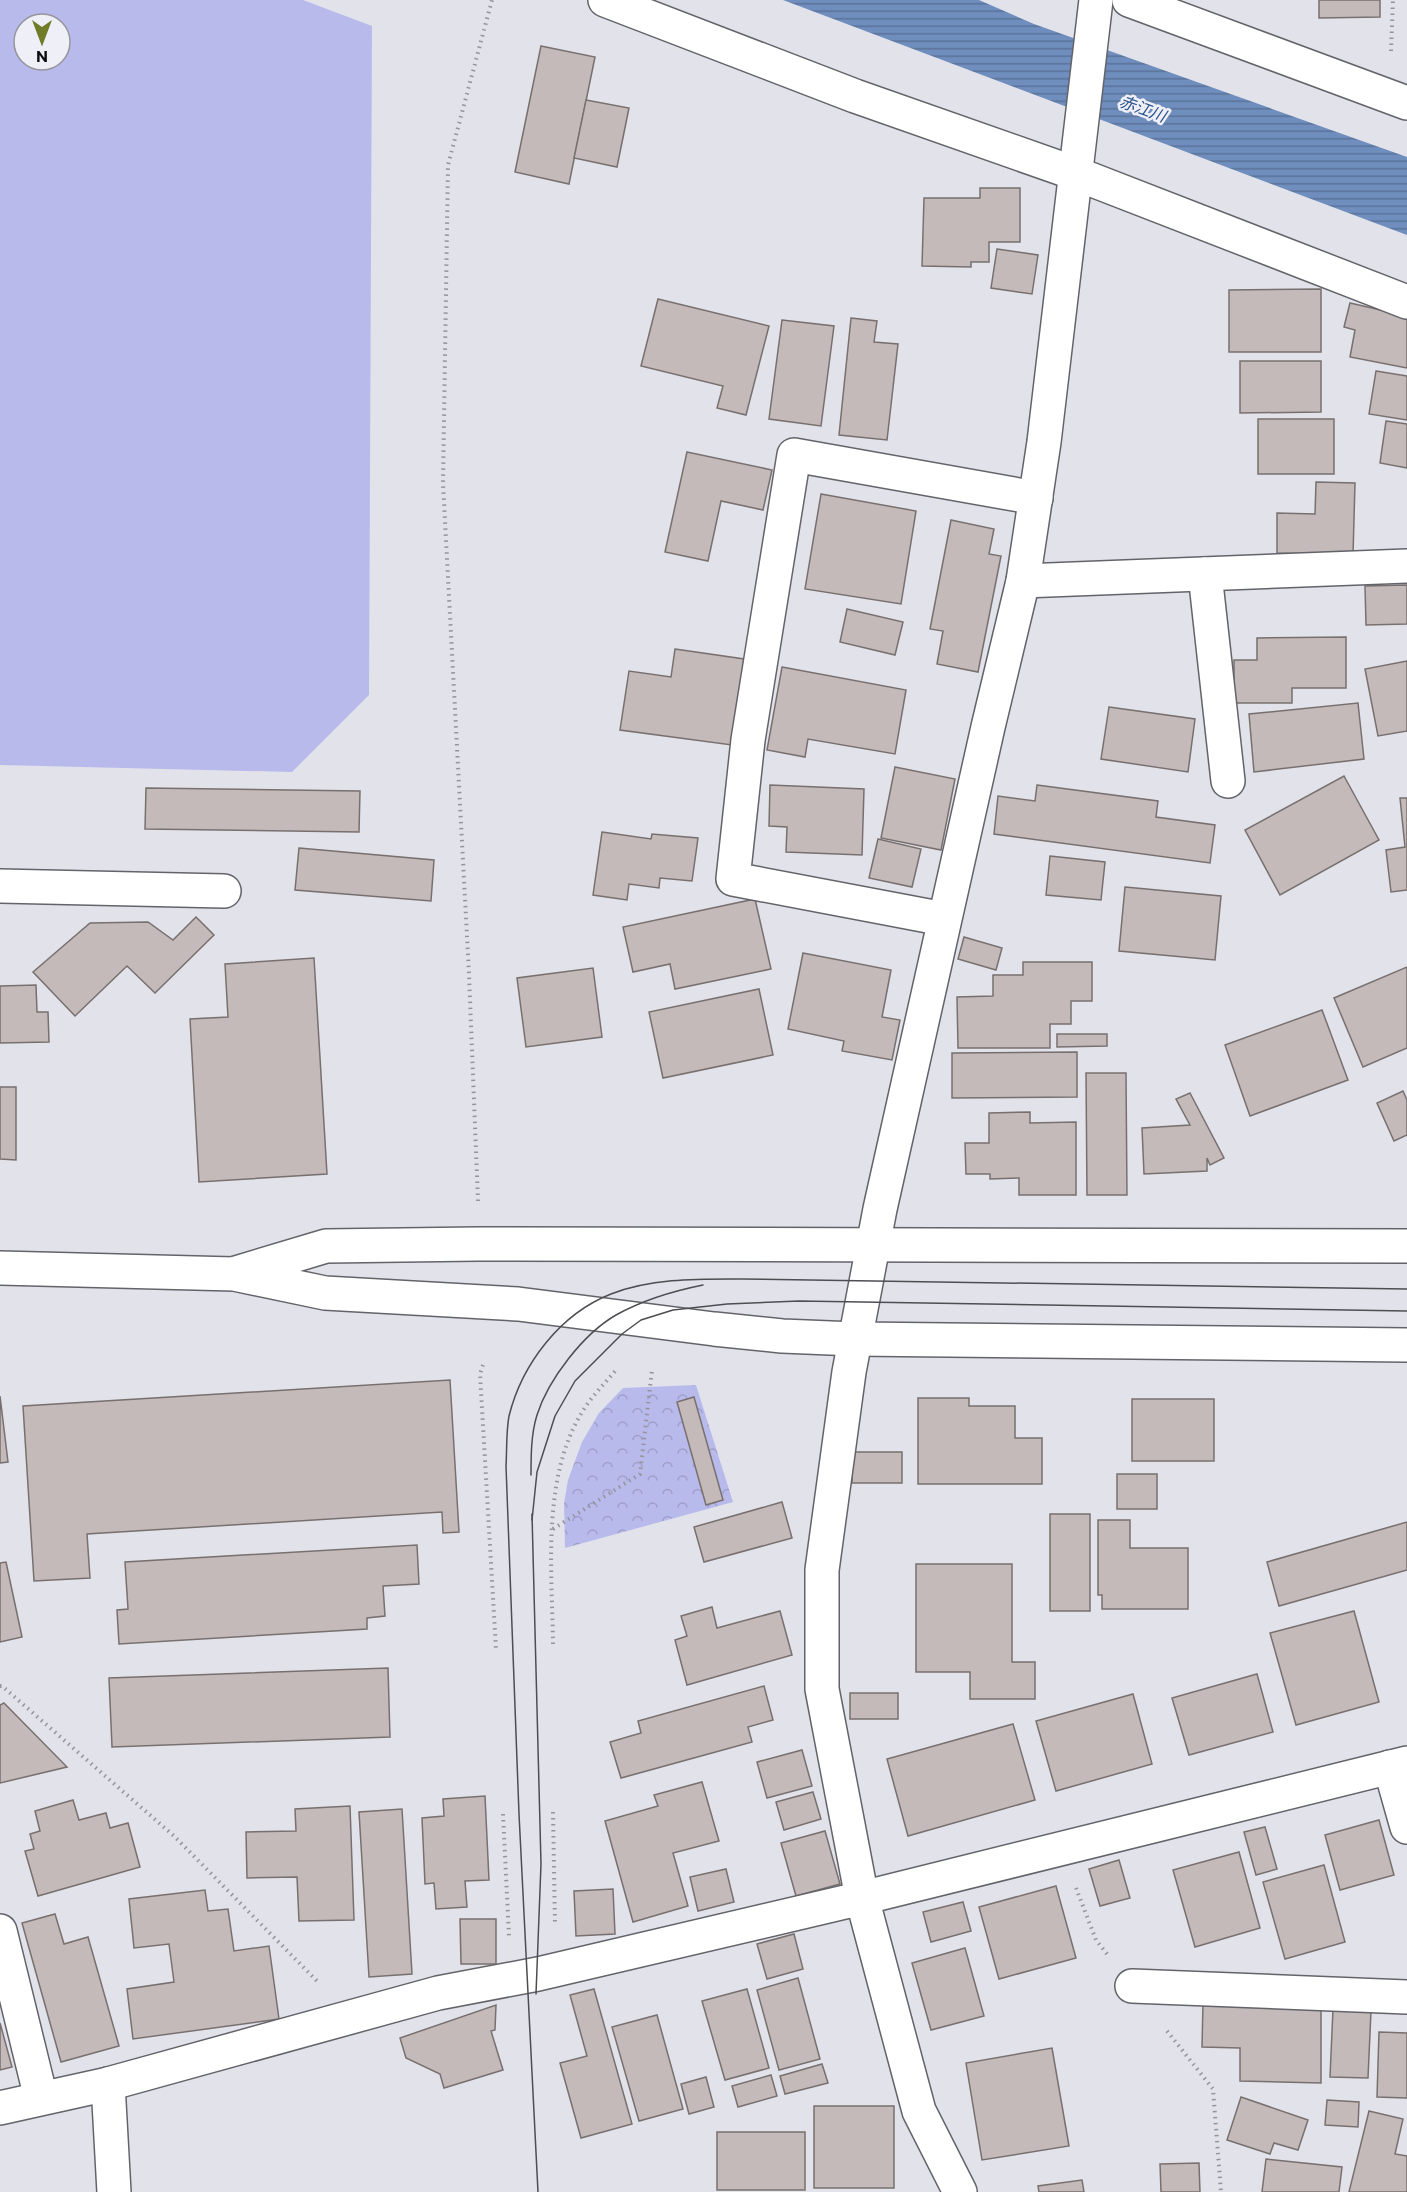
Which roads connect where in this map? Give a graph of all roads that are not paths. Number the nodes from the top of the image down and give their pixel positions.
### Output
1 (605, 0) edge
2 (1129, 0) edge
3 (1095, 9) edge
4 (1398, 100) edge
5 (1077, 174) junction
6 (1407, 302) edge
7 (1036, 498) junction
8 (1407, 566) edge
9 (1205, 574) junction
10 (1023, 581) junction
11 (1227, 780) dead end
12 (0, 886) edge
13 (224, 891) dead end
14 (944, 919) junction
15 (874, 1245) junction
16 (1407, 1246) edge
17 (0, 1268) edge
18 (234, 1274) junction
19 (855, 1339) junction
20 (1407, 1345) edge
21 (1399, 1765) edge
22 (1407, 1827) edge
23 (862, 1898) junction
24 (0, 1931) edge
25 (1132, 1986) dead end
26 (1407, 1998) edge
27 (108, 2084) junction
28 (40, 2098) junction
29 (0, 2108) edge
30 (114, 2192) edge
31 (960, 2192) edge

1 - 5 street
2 - 4 street
3 - 5 street
5 - 6 street
5 - 7 street
7 - 10 street
7 - 14 street
8 - 9 street
9 - 10 street
9 - 11 street
10 - 14 street
12 - 13 street
14 - 15 street
15 - 16 street
15 - 18 street
15 - 19 street
17 - 18 street
18 - 19 street
19 - 20 street
19 - 23 street
21 - 22 street
21 - 23 street
23 - 27 street
23 - 31 street
24 - 28 street
25 - 26 street
27 - 28 street
27 - 30 street
28 - 29 street

